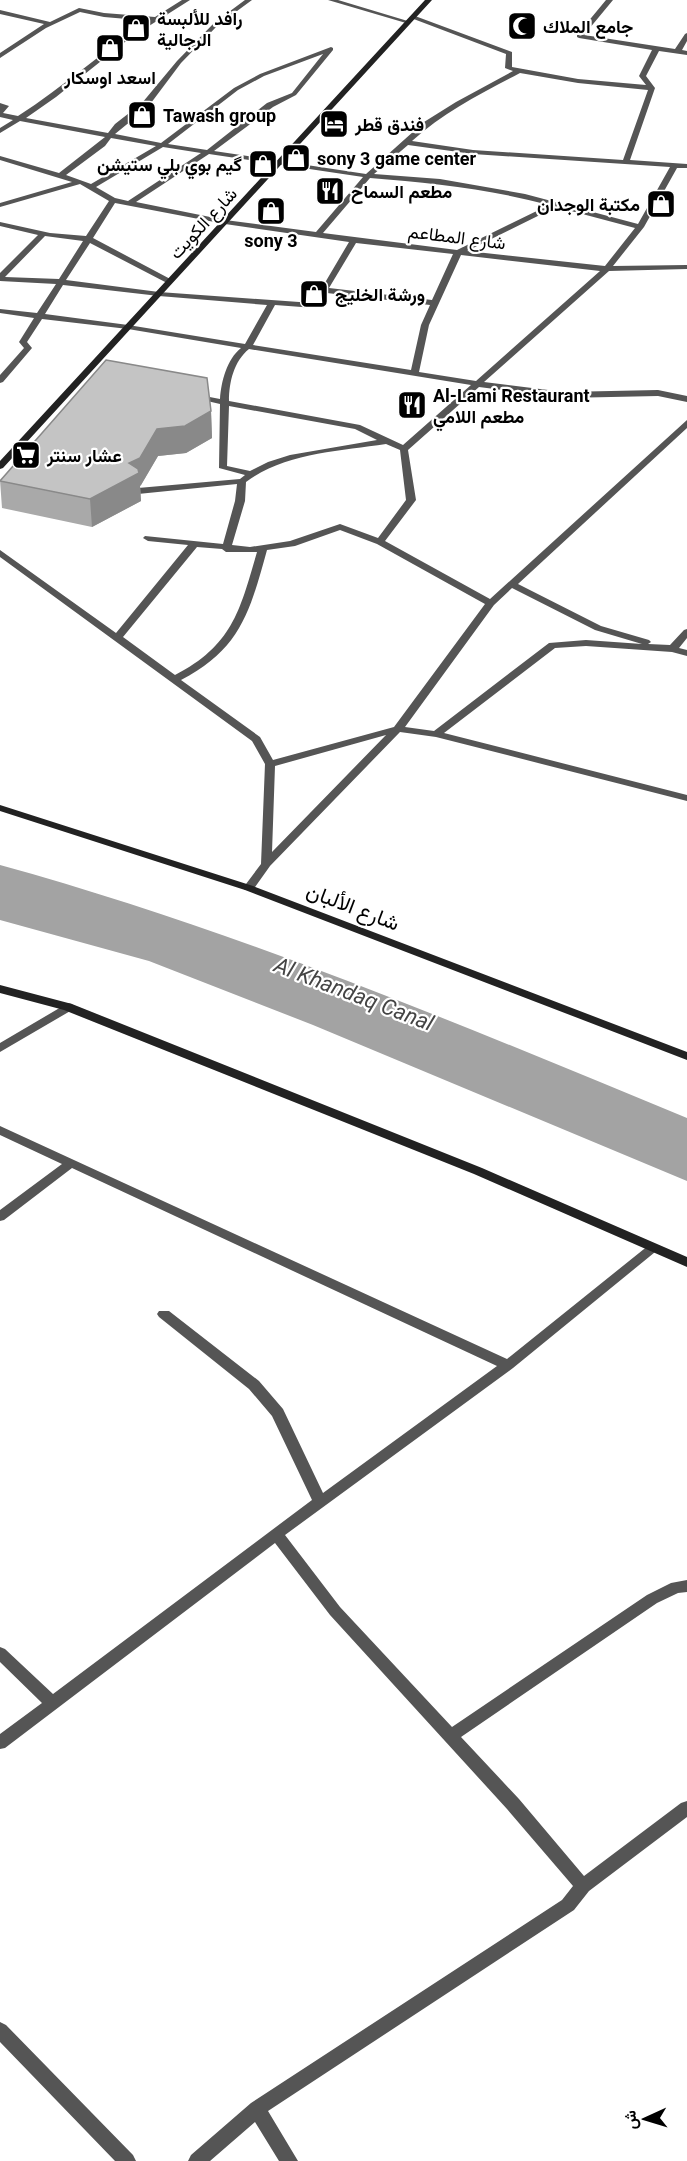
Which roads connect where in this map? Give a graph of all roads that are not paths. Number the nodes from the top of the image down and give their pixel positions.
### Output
1 (187, 0) edge
2 (249, 0) edge
3 (335, 0) edge
4 (429, 0) edge
5 (610, 0) edge
6 (0, 12) edge
7 (155, 19) junction
8 (410, 20) junction
9 (51, 24) junction
10 (687, 35) edge
11 (656, 49) junction
12 (676, 52) junction
13 (687, 53) edge
14 (0, 56) edge
15 (519, 71) junction
16 (652, 88) junction
17 (0, 105) edge
18 (0, 113) edge
19 (19, 119) junction
20 (0, 131) edge
21 (110, 135) junction
22 (409, 143) junction
23 (162, 145) junction
24 (208, 152) junction
25 (0, 158) edge
26 (626, 161) junction
27 (279, 163) junction
28 (675, 165) junction
29 (687, 166) edge
30 (60, 176) junction
31 (368, 176) junction
32 (81, 182) junction
33 (90, 188) junction
34 (113, 200) junction
35 (130, 203) junction
36 (556, 204) junction
37 (0, 205) edge
38 (225, 222) junction
39 (0, 224) edge
40 (640, 227) junction
41 (43, 234) junction
42 (318, 235) junction
43 (88, 239) junction
44 (354, 240) junction
45 (458, 252) junction
46 (687, 267) edge
47 (607, 269) junction
48 (0, 278) edge
49 (170, 281) junction
50 (61, 282) junction
51 (324, 290) junction
52 (159, 294) junction
53 (273, 302) junction
54 (436, 303) junction
55 (0, 311) edge
56 (39, 316) junction
57 (128, 327) junction
58 (248, 346) junction
59 (414, 374) junction
60 (0, 380) edge
61 (478, 384) junction
62 (186, 395) edge
63 (687, 399) edge
64 (226, 402) junction
65 (687, 423) edge
66 (388, 441) junction
67 (404, 449) junction
68 (0, 466) edge
69 (223, 468) junction
70 (246, 477) junction
71 (222, 483) junction
72 (138, 491) edge
73 (148, 538) dead end
74 (380, 542) junction
75 (193, 545) junction
76 (263, 548) junction
77 (226, 549) junction
78 (0, 553) edge
79 (513, 585) junction
80 (491, 603) junction
81 (687, 632) edge
82 (117, 638) junction
83 (672, 649) junction
84 (687, 652) edge
85 (174, 680) junction
86 (398, 729) junction
87 (436, 734) junction
88 (270, 764) junction
89 (687, 798) edge
90 (0, 808) edge
91 (266, 864) junction
92 (249, 888) junction
93 (0, 989) edge
94 (68, 1007) junction
95 (0, 1048) edge
96 (687, 1056) edge
97 (0, 1130) edge
98 (71, 1163) junction
99 (0, 1217) edge
100 (654, 1248) junction
101 (687, 1263) edge
102 (164, 1314) dead end
103 (508, 1365) junction
104 (320, 1502) junction
105 (276, 1534) junction
106 (687, 1586) edge
107 (0, 1653) edge
108 (52, 1703) junction
109 (451, 1736) junction
110 (0, 1743) edge
111 (687, 1808) edge
112 (583, 1886) junction
113 (0, 2030) edge
114 (257, 2109) junction
115 (127, 2161) edge
116 (197, 2161) edge
117 (289, 2161) edge

1 - 7 street
2 - 21 street
3 - 8 street
4 - 8 main road, شارع الكويت
5 - 11 street
6 - 9 street
7 - 9 street
7 - 19 street
8 - 15 street
8 - 27 main road, شارع الكويت
9 - 14 street
10 - 12 street
11 - 12 street
11 - 16 street
12 - 13 street
15 - 16 street
15 - 22 street
16 - 26 street
17 - 18 street
18 - 19 street
19 - 20 street
19 - 21 street
21 - 23 street
21 - 30 street
22 - 26 street
22 - 31 street
23 - 24 street
23 - 24 street
23 - 33 street
24 - 27 street
24 - 35 street
25 - 30 street, شارع المطاعم
26 - 28 street
27 - 31 street
27 - 38 main road, شارع الكويت
28 - 29 street
28 - 40 street
30 - 32 street, شارع المطاعم
31 - 36 street
31 - 42 street
32 - 33 street, شارع المطاعم
32 - 37 street
33 - 34 street, شارع المطاعم
34 - 35 street, شارع المطاعم
34 - 43 street
35 - 38 street, شارع المطاعم
36 - 40 street
36 - 45 street
38 - 42 street, شارع المطاعم
38 - 49 main road, شارع الكويت
39 - 41 street
40 - 47 street
41 - 43 street
41 - 48 street
42 - 44 street, شارع المطاعم
43 - 49 street
43 - 50 street
44 - 45 street, شارع المطاعم
44 - 51 street
45 - 47 street, شارع المطاعم
45 - 54 street
46 - 47 street, شارع المطاعم
47 - 61 street
48 - 50 street
49 - 52 main road, شارع الكويت
50 - 52 street
50 - 56 street
51 - 53 street
51 - 54 street
52 - 53 street
52 - 57 main road, شارع الكويت
53 - 58 street
54 - 59 street
55 - 56 street
56 - 57 street
56 - 60 street
57 - 58 street
57 - 68 main road, شارع الكويت
58 - 59 street
58 - 64 street
59 - 61 street
61 - 63 street
61 - 67 street
62 - 64 street
64 - 66 street
64 - 69 street
65 - 79 street
66 - 67 street
66 - 70 street
67 - 74 street
69 - 70 street
69 - 71 street
70 - 71 street
70 - 77 street
71 - 72 street
73 - 75 street
74 - 76 street
74 - 80 street
75 - 77 street
75 - 82 street
76 - 77 street
76 - 85 street
78 - 82 street
79 - 80 street
79 - 83 street
80 - 86 street
81 - 83 street
82 - 85 street
83 - 84 street
83 - 87 street
85 - 88 street
86 - 87 street
86 - 88 street
86 - 91 street
87 - 89 street
88 - 91 street
90 - 92 main road, شارع الألبان
91 - 92 street
92 - 96 main road, شارع الألبان
93 - 94 main road
94 - 95 street
94 - 100 main road
97 - 98 street
98 - 99 street
98 - 103 street
100 - 101 main road
100 - 103 street
102 - 104 street
103 - 104 street
104 - 105 street
105 - 108 street
105 - 109 street
106 - 109 street
107 - 108 street
108 - 110 street
109 - 112 street
111 - 112 street
112 - 114 street
113 - 115 street
114 - 116 street
114 - 117 street

